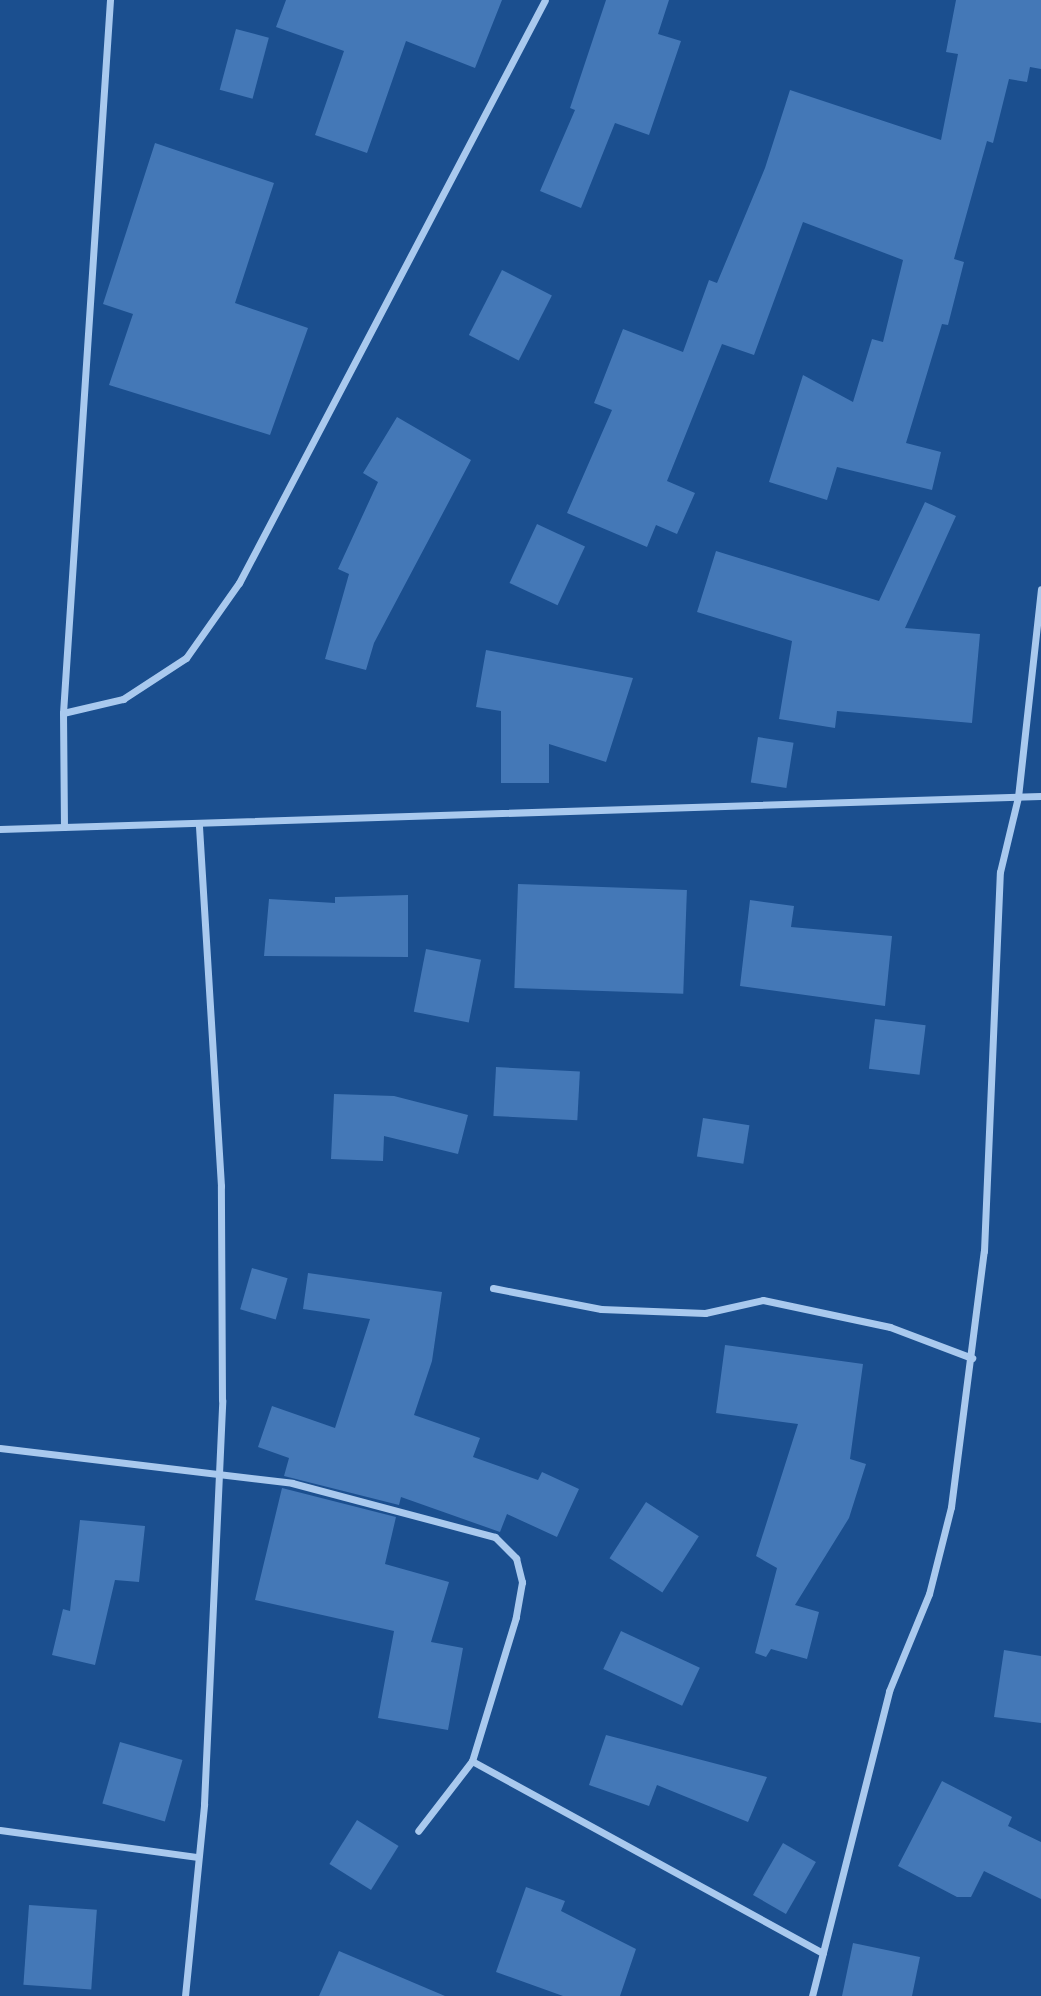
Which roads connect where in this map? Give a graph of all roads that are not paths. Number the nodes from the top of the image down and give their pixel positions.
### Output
1 (110, 0) edge
2 (545, 0) edge
3 (1041, 589) edge
4 (63, 713) junction
5 (1041, 796) edge
6 (1018, 797) junction
7 (199, 826) junction
8 (64, 827) junction
9 (0, 829) edge
10 (493, 1288) dead end
11 (972, 1358) junction
12 (0, 1448) edge
13 (220, 1470) junction
14 (472, 1761) junction
15 (0, 1830) edge
16 (418, 1831) dead end
17 (198, 1857) junction
18 (823, 1953) junction
19 (185, 1996) edge
20 (812, 1996) edge

1 - 4 street
2 - 4 street
3 - 6 street
4 - 8 street
5 - 6 street
6 - 7 street
6 - 11 street
7 - 8 street
7 - 13 street
8 - 9 street
10 - 11 street
11 - 18 street
12 - 13 street
13 - 14 street
13 - 17 street
14 - 16 street
14 - 18 street
15 - 17 street
17 - 19 street
18 - 20 street

